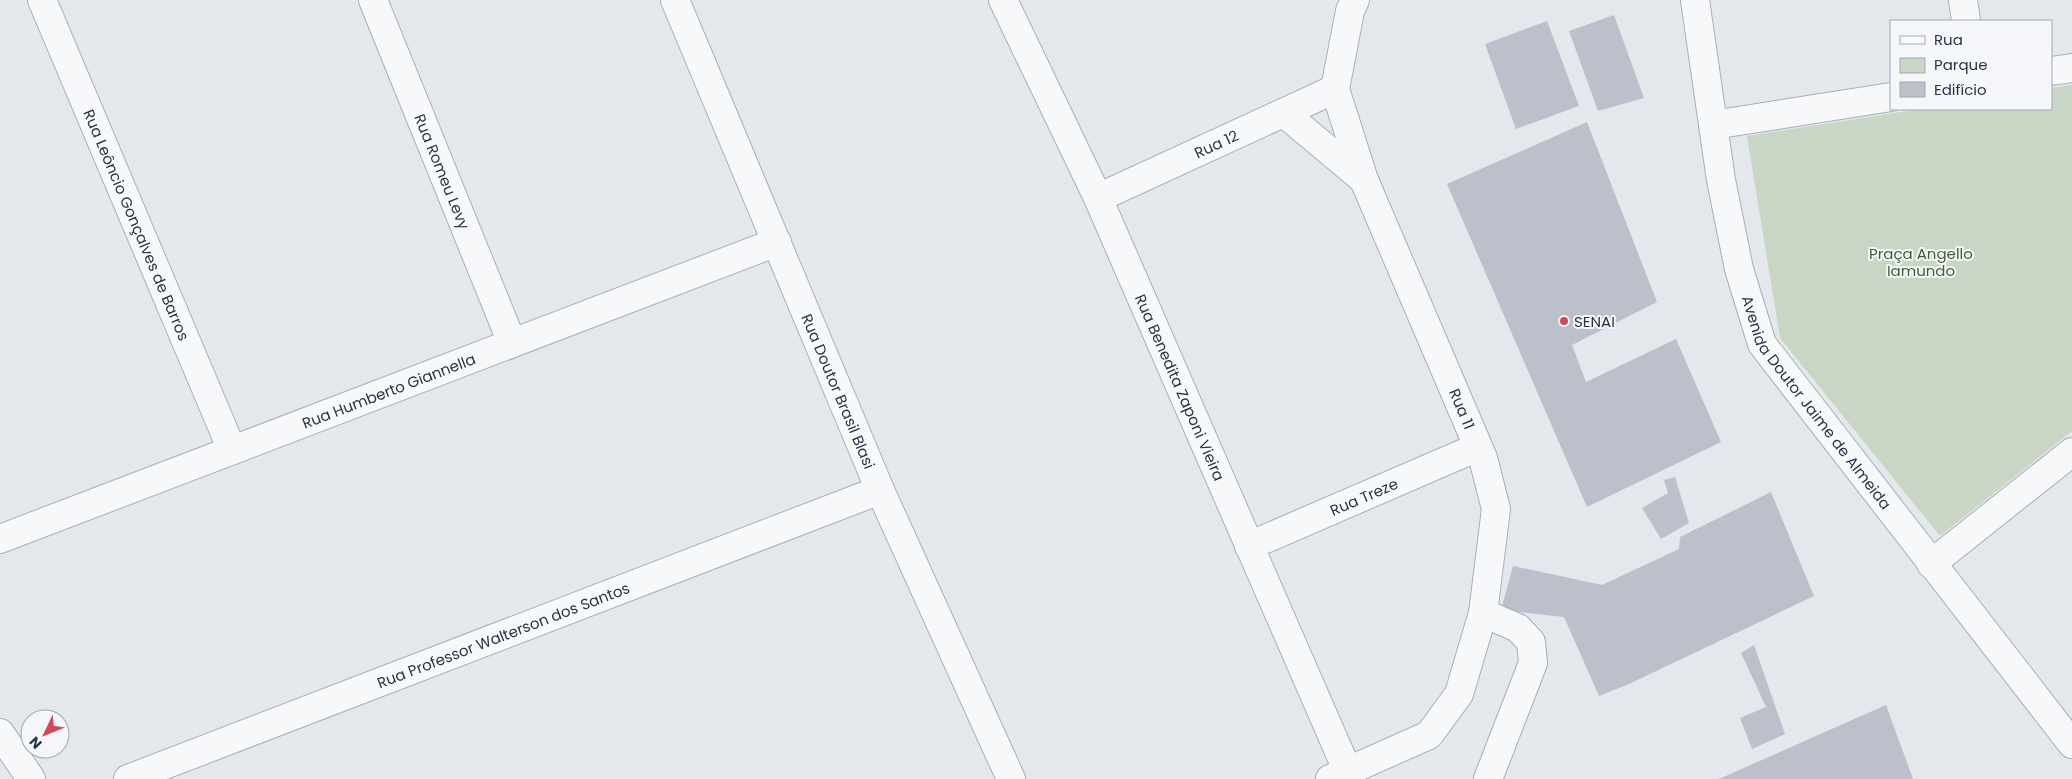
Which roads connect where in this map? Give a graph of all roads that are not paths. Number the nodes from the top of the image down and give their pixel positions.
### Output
1 (42, 0) edge
2 (373, 0) edge
3 (675, 0) edge
4 (1003, 0) edge
5 (1026, 0) edge
6 (1355, 0) edge
7 (1695, 0) edge
8 (1963, 0) edge
9 (1966, 20) edge
10 (1014, 24) junction
11 (2072, 68) edge
12 (2052, 71) edge
13 (1335, 89) junction
14 (1890, 97) edge
15 (1284, 113) junction
16 (1713, 124) junction
17 (1364, 180) junction
18 (1098, 198) junction
19 (777, 242) junction
20 (512, 343) junction
21 (1478, 447) junction
22 (232, 450) junction
23 (2072, 452) edge
24 (880, 490) junction
25 (0, 539) edge
26 (1249, 546) junction
27 (1931, 564) junction
28 (1483, 613) junction
29 (0, 732) edge
30 (2072, 744) edge
31 (1343, 777) edge
32 (31, 779) edge
33 (128, 779) edge
34 (1012, 779) edge
35 (1488, 779) edge

1 - 22 street, Rua Leôncio Gonçalves de Barros
2 - 20 street, Rua Romeu Levy
3 - 19 street, Rua Doutor Brasil Blasi
4 - 10 street, Rua Benedita Zaponi Vieira
5 - 10 street
6 - 13 street, Rua 11
7 - 16 street, Avenida Doutor Jaime de Almeida
8 - 9 street
10 - 18 street, Rua Benedita Zaponi Vieira
11 - 12 street
13 - 15 street, Rua 12
13 - 17 street, Rua 11
14 - 16 street
15 - 17 street
15 - 18 street, Rua 12
16 - 27 street, Avenida Doutor Jaime de Almeida
17 - 21 street, Rua 11
18 - 26 street, Rua Benedita Zaponi Vieira
19 - 20 street, Rua Humberto Giannella
19 - 24 street, Rua Doutor Brasil Blasi
20 - 22 street, Rua Humberto Giannella
21 - 26 street, Rua Treze
21 - 28 street, Rua 11
22 - 25 street, Rua Humberto Giannella
23 - 27 street
24 - 33 street, Rua Professor Walterson dos Santos
24 - 34 street, Rua Doutor Brasil Blasi
26 - 31 street, Rua Benedita Zaponi Vieira
27 - 30 street, Avenida Doutor Jaime de Almeida
28 - 31 street, Rua 11
28 - 35 street
29 - 32 street

